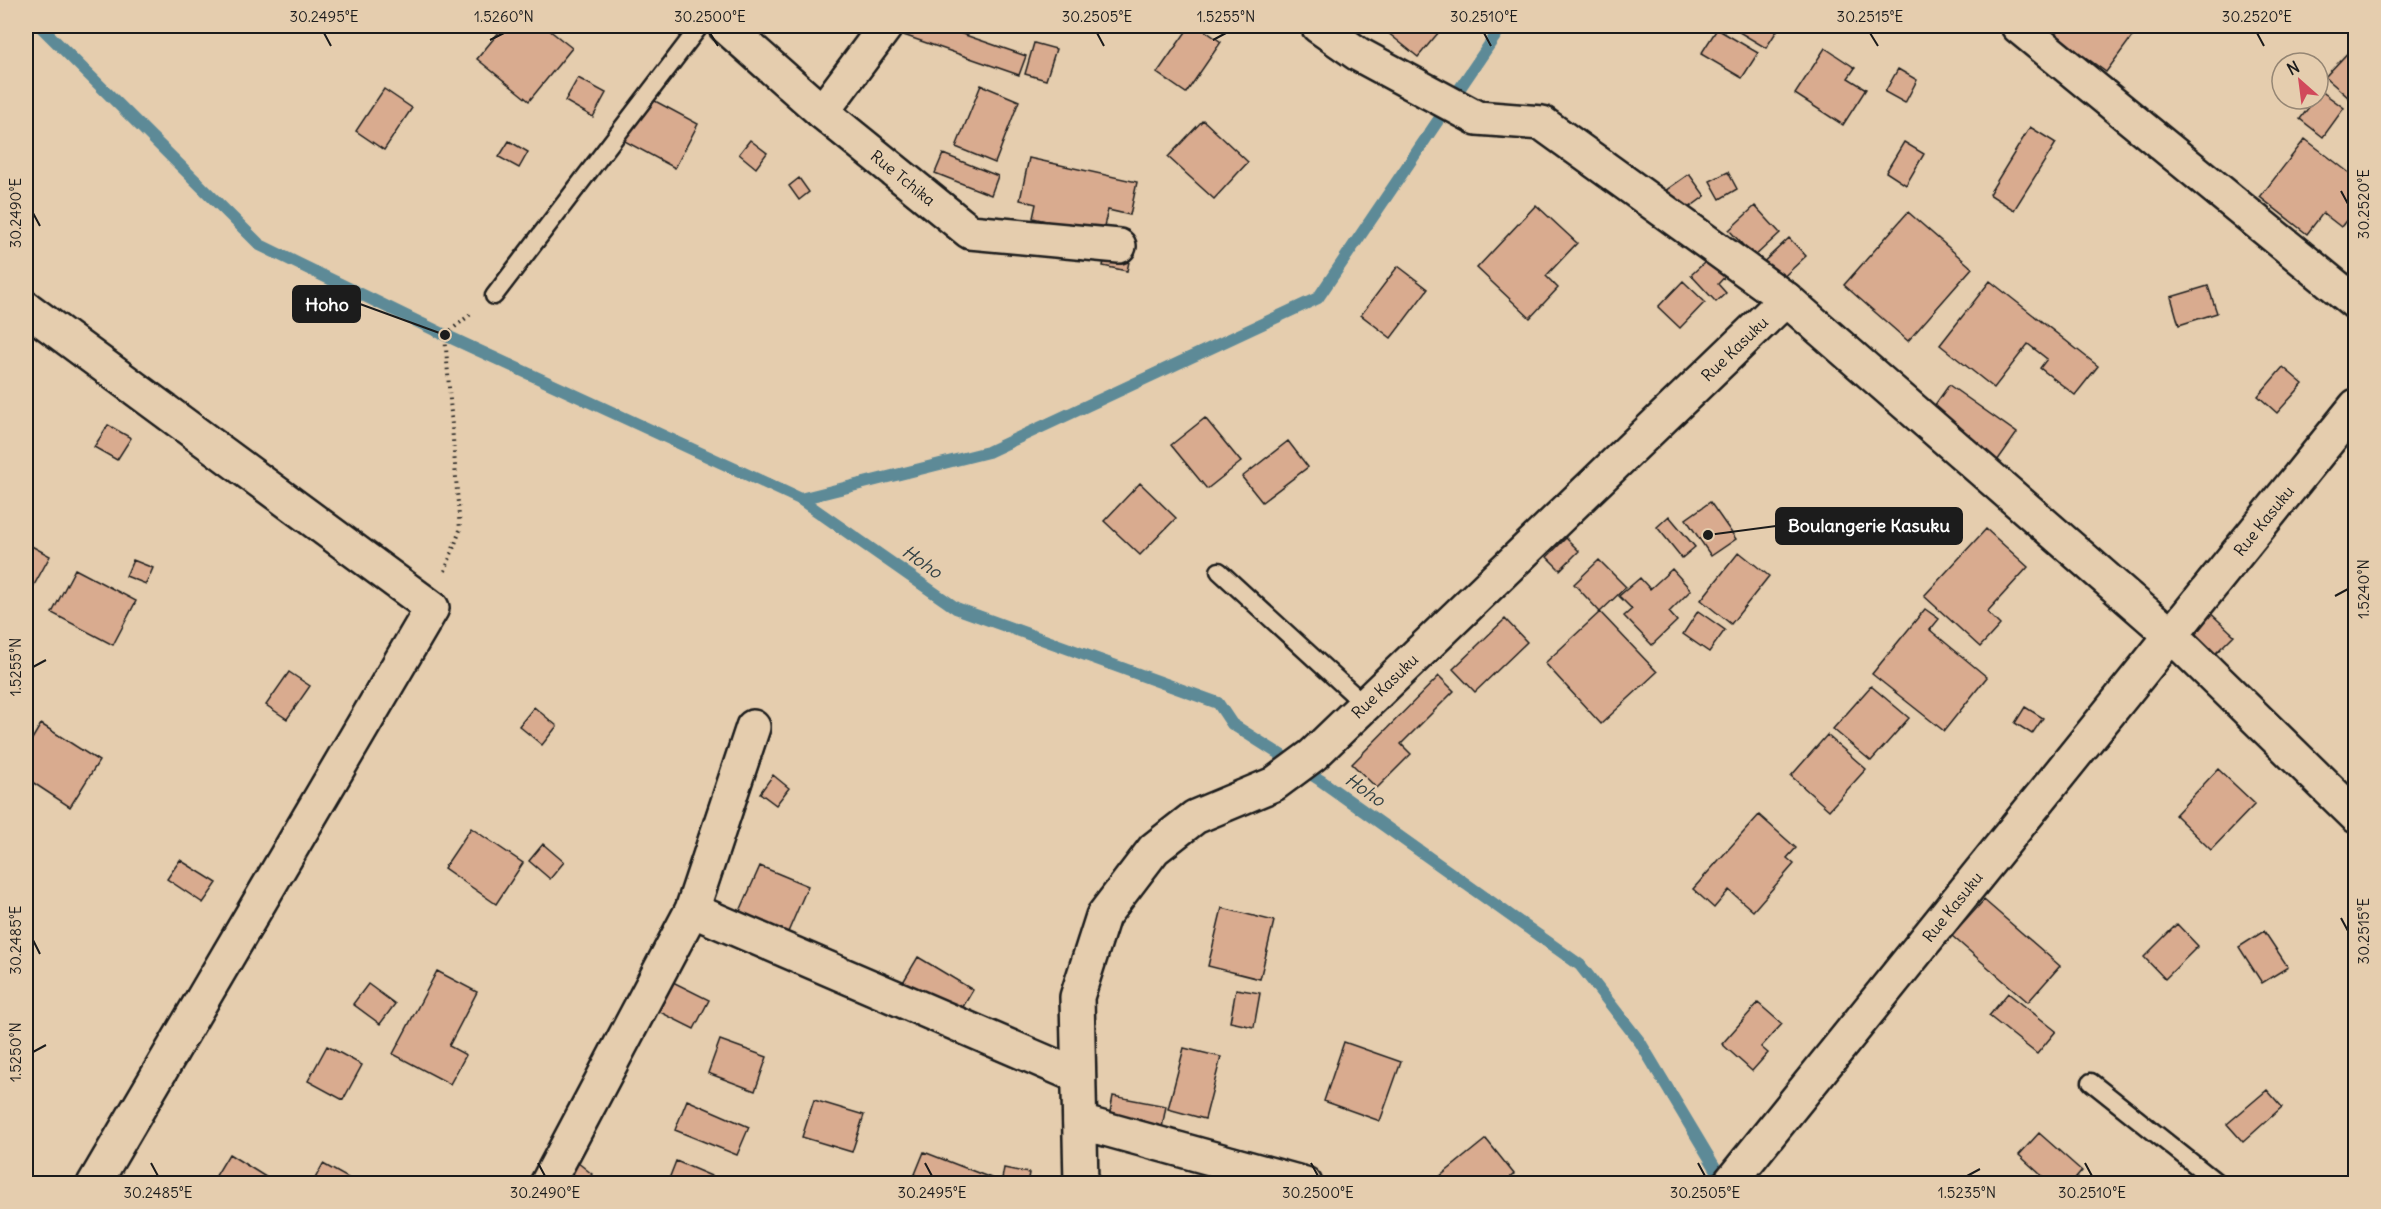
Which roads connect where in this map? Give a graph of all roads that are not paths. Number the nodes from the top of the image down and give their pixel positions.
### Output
1 (700, 26) edge
2 (725, 26) edge
3 (886, 26) edge
4 (1318, 26) edge
5 (2018, 26) edge
6 (822, 112) junction
7 (1119, 246) dead end
8 (494, 296) road end
9 (1786, 299) junction
10 (2355, 303) edge
11 (26, 308) edge
12 (2355, 406) edge
13 (1219, 571) dead end
14 (2172, 636) junction
15 (1365, 705) junction
16 (753, 727) dead end
17 (2355, 816) edge
18 (692, 910) junction
19 (1078, 1076) junction
20 (2091, 1082) dead end
21 (1080, 1122) junction
22 (1731, 1181) edge
23 (94, 1184) edge
24 (548, 1184) edge
25 (1081, 1184) edge
26 (1305, 1184) edge
27 (2219, 1184) edge

1 - 8 lane
2 - 6 street, Rue Tchika
3 - 6 street
4 - 9 street
5 - 10 street
6 - 7 street, Rue Tchika
9 - 14 street
9 - 15 street, Rue Kasuku
11 - 23 street
12 - 14 street, Rue Kasuku
13 - 15 lane
14 - 17 street
14 - 22 street, Rue Kasuku
15 - 19 street, Rue Kasuku
16 - 18 street
18 - 19 street
18 - 24 street
19 - 21 street, Rue Kasuku
20 - 27 lane
21 - 25 street, Rue Kasuku
21 - 26 street

